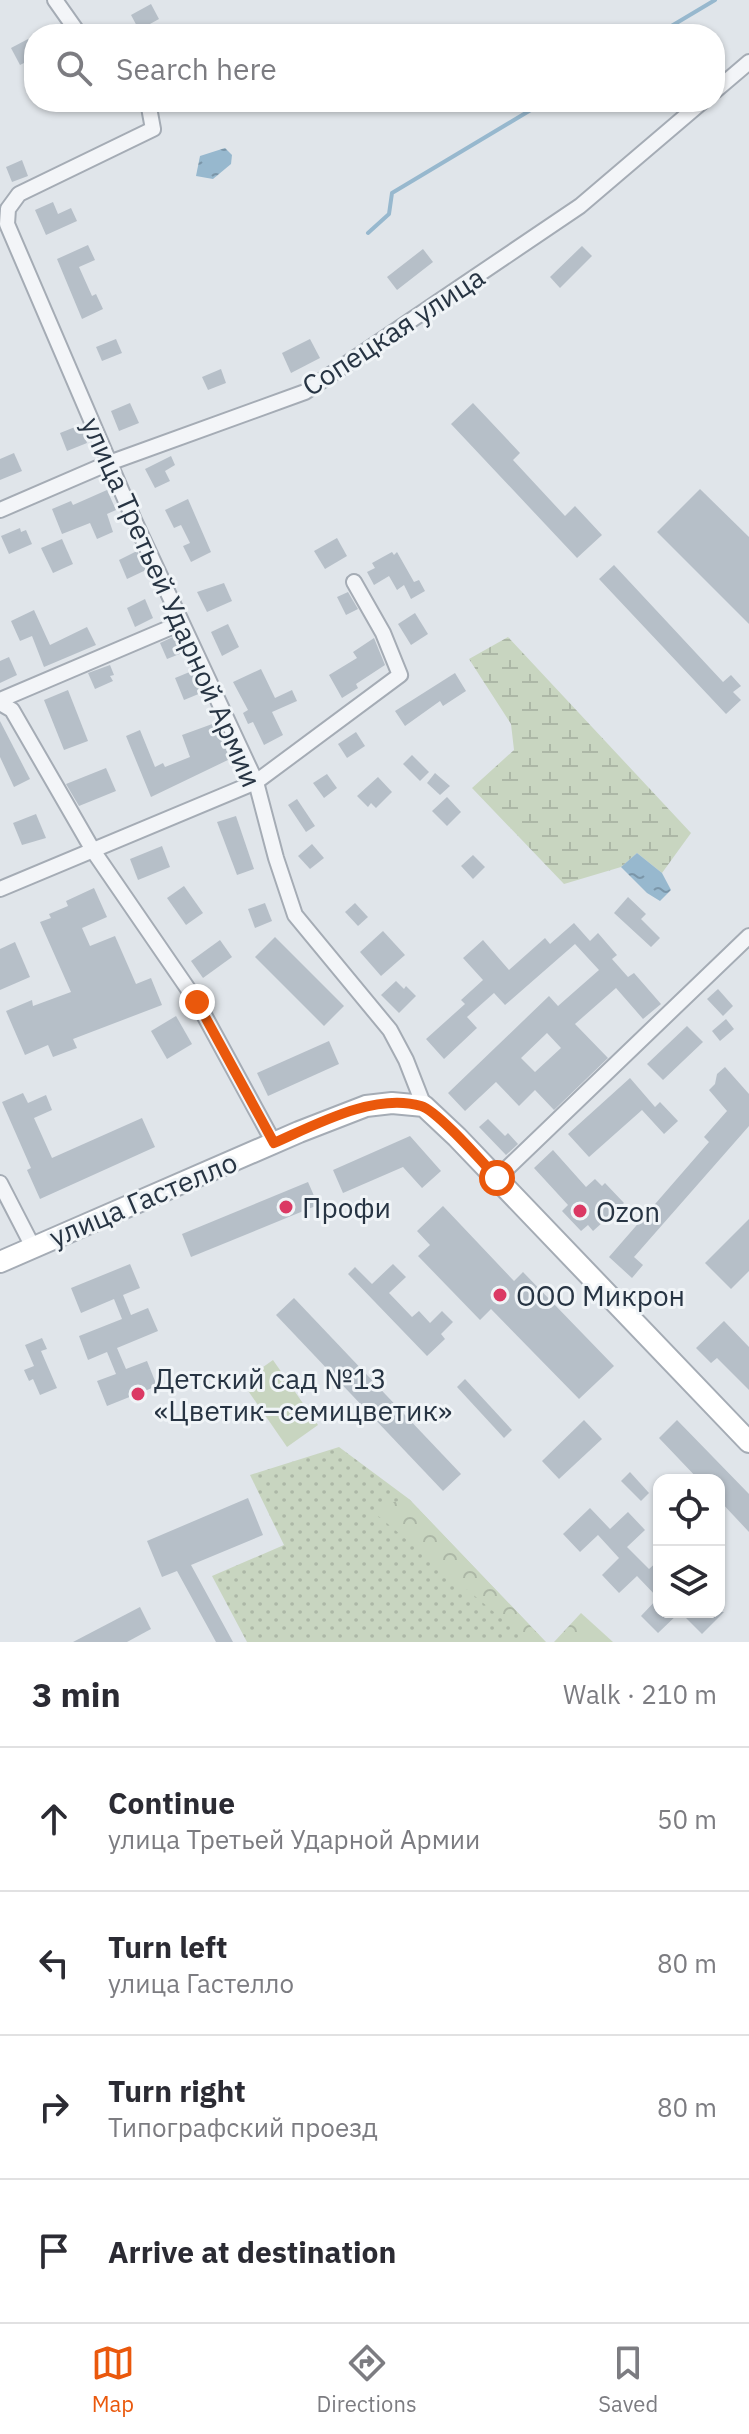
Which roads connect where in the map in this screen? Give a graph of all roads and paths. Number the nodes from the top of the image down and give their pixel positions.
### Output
1 (55, 0) edge
2 (72, 24) edge
3 (749, 62) edge
4 (725, 82) edge
5 (150, 112) edge
6 (690, 112) edge
7 (109, 463) junction
8 (0, 510) edge
9 (354, 582) dead end
10 (181, 623) junction
11 (0, 702) edge
12 (256, 782) junction
13 (94, 852) junction
14 (0, 889) edge
15 (749, 936) edge
16 (424, 1106) junction
17 (274, 1143) junction
18 (497, 1178) junction
19 (0, 1183) edge
20 (33, 1247) junction
21 (0, 1262) edge
22 (749, 1442) edge

1 - 2 street
3 - 4 street
5 - 7 street, улица Третьей Ударной Армии
6 - 7 street, Сопецкая улица
7 - 8 street, Сопецкая улица
7 - 10 street, улица Третьей Ударной Армии
9 - 12 street
10 - 11 street
10 - 12 street, улица Третьей Ударной Армии
11 - 13 street
12 - 13 street
12 - 16 street, улица Третьей Ударной Армии
13 - 14 street
13 - 17 street
15 - 18 street
16 - 17 main road, улица Гастелло
16 - 18 main road, улица Третьей Ударной Армии
17 - 20 main road, улица Гастелло
18 - 22 main road, улица Третьей Ударной Армии
19 - 20 street
20 - 21 main road, улица Гастелло

